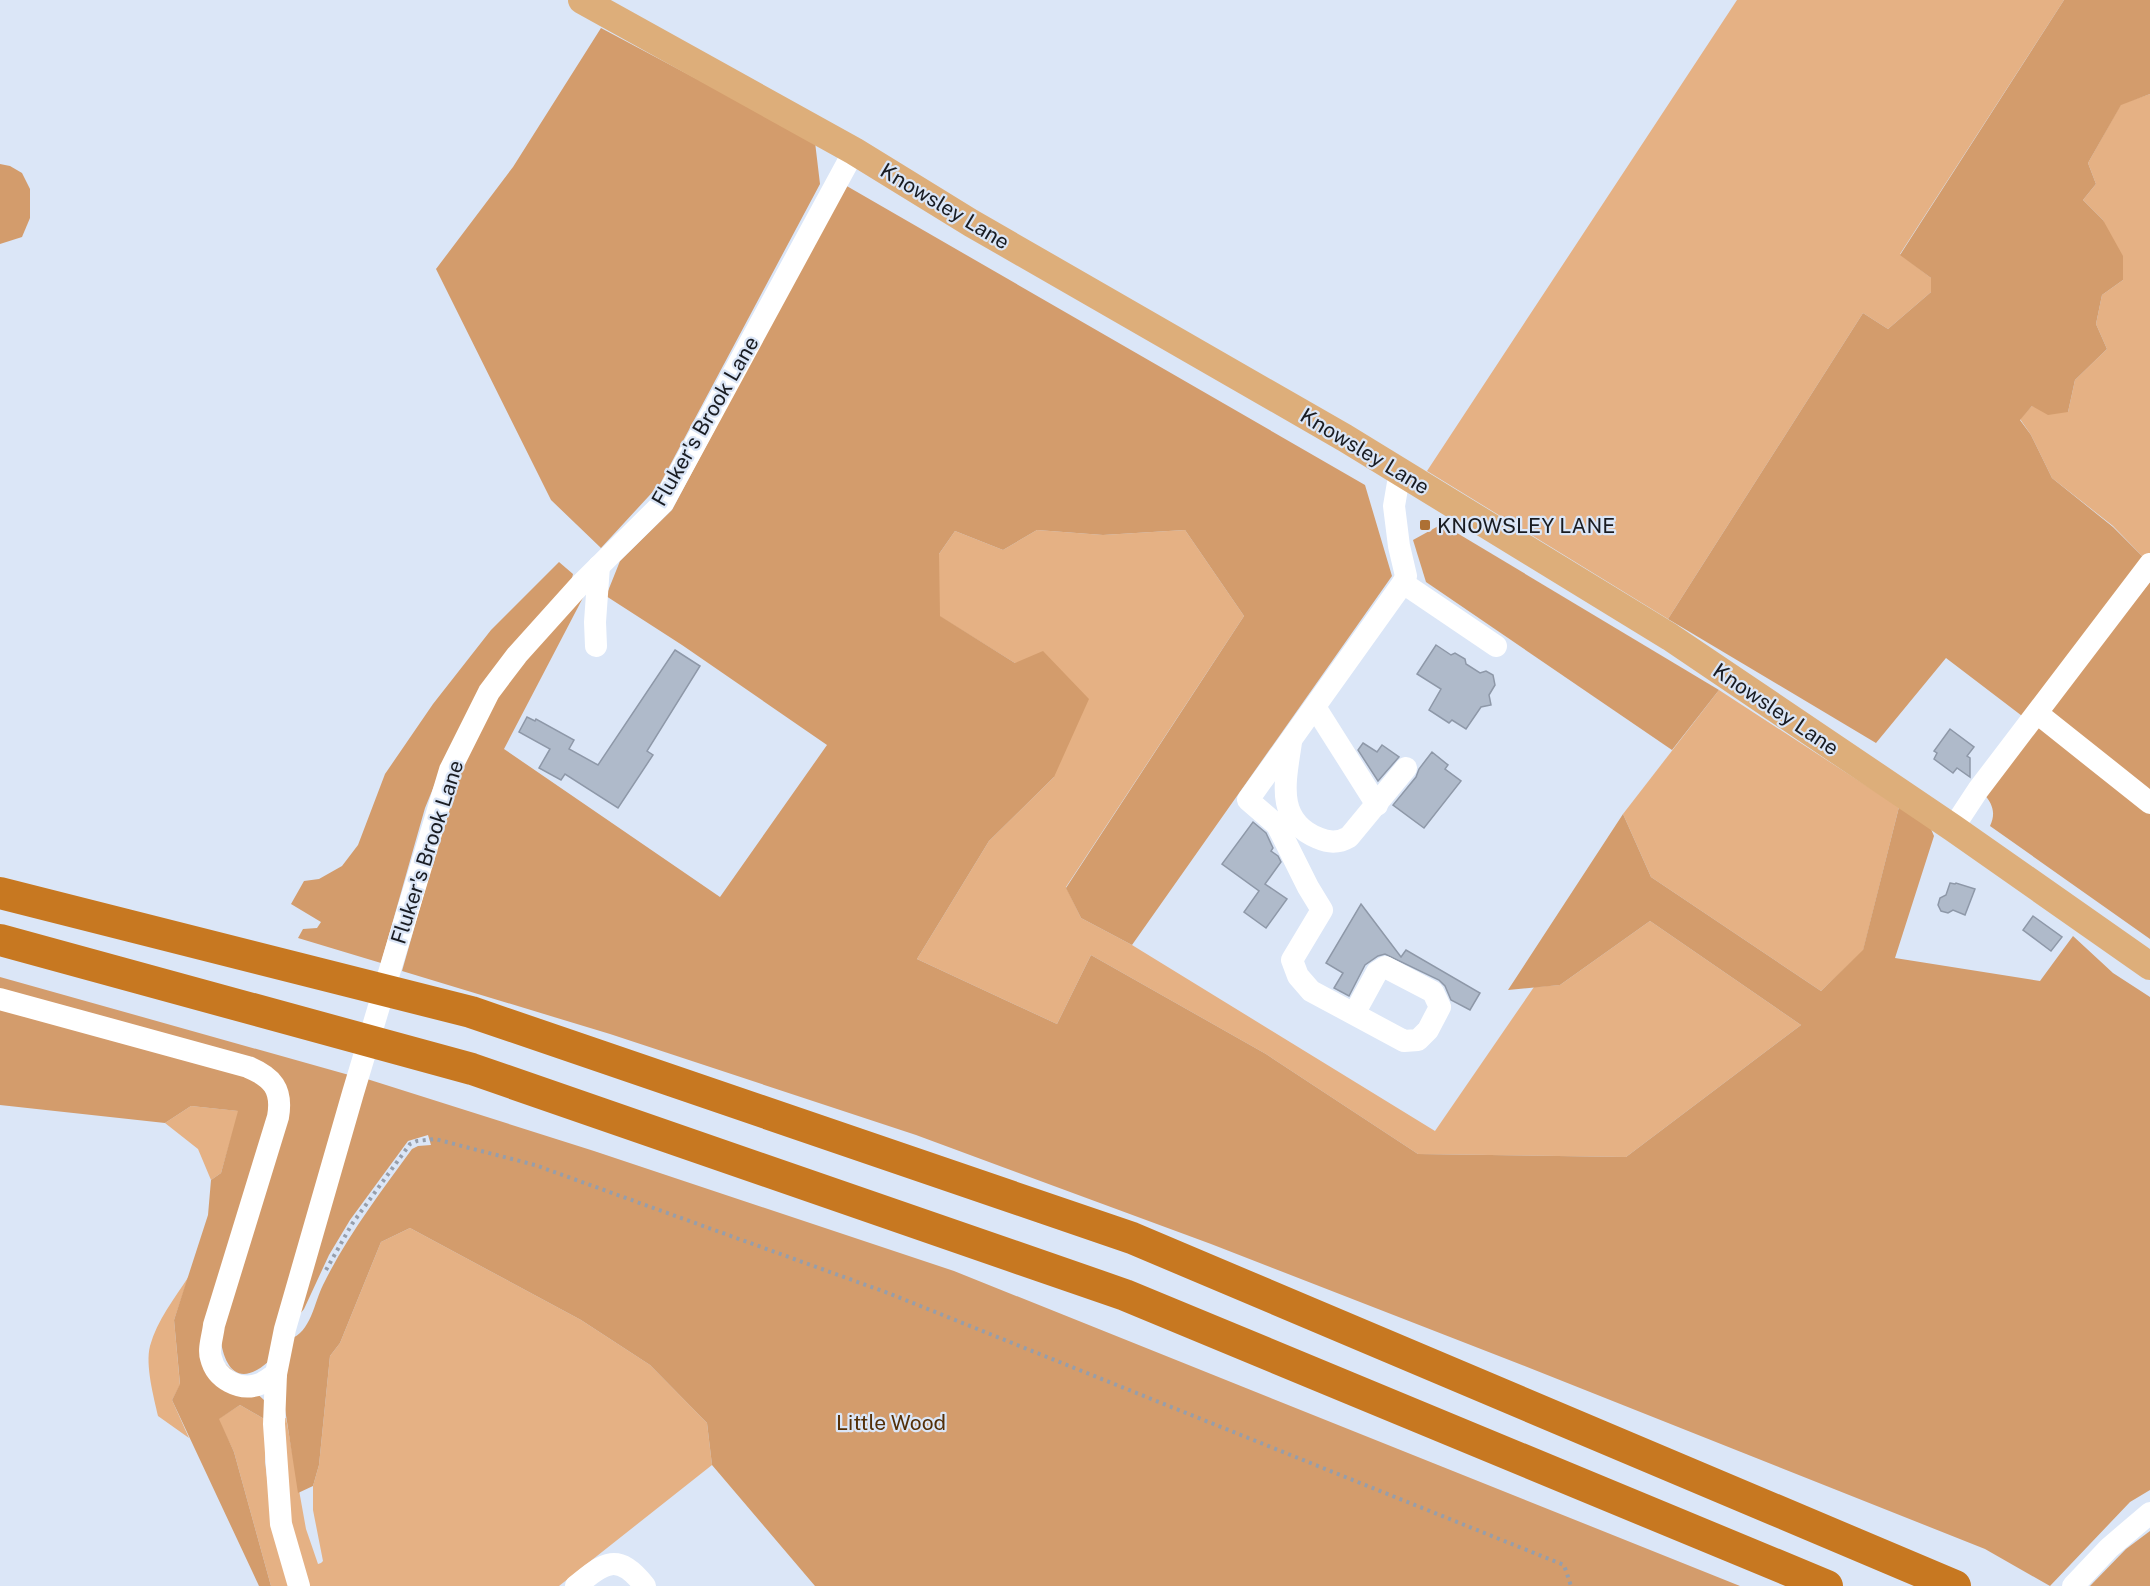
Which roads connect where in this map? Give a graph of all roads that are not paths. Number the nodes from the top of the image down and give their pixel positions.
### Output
1 (582, 0) edge
2 (854, 151) junction
3 (1400, 471) junction
4 (2150, 564) edge
5 (599, 566) junction
6 (1403, 583) junction
7 (596, 646) dead end
8 (1496, 646) dead end
9 (1315, 707) junction
10 (2037, 713) junction
11 (1291, 739) junction
12 (1406, 768) dead end
13 (2150, 803) edge
14 (1377, 805) junction
15 (1953, 828) junction
16 (0, 892) edge
17 (0, 940) edge
18 (2150, 966) edge
19 (0, 999) edge
20 (1354, 1014) dead end
21 (276, 1374) junction
22 (2150, 1513) edge
23 (299, 1586) edge
24 (576, 1586) edge
25 (645, 1586) edge
26 (1827, 1586) edge
27 (1955, 1586) edge
28 (2073, 1586) edge

1 - 2 main road, Knowsley Lane
2 - 3 main road, Knowsley Lane
2 - 5 street, Fluker's Brook Lane
3 - 6 street
3 - 15 main road, Knowsley Lane
4 - 10 street
5 - 7 street
5 - 21 street, Fluker's Brook Lane
6 - 8 street
6 - 9 street
9 - 11 street
9 - 14 street
10 - 13 street
10 - 15 street
11 - 14 street
11 - 20 street
12 - 14 street
15 - 18 main road, Knowsley Lane
16 - 27 highway
17 - 26 highway
19 - 21 street
21 - 23 street, Fluker's Brook Lane
22 - 28 street
24 - 25 street

